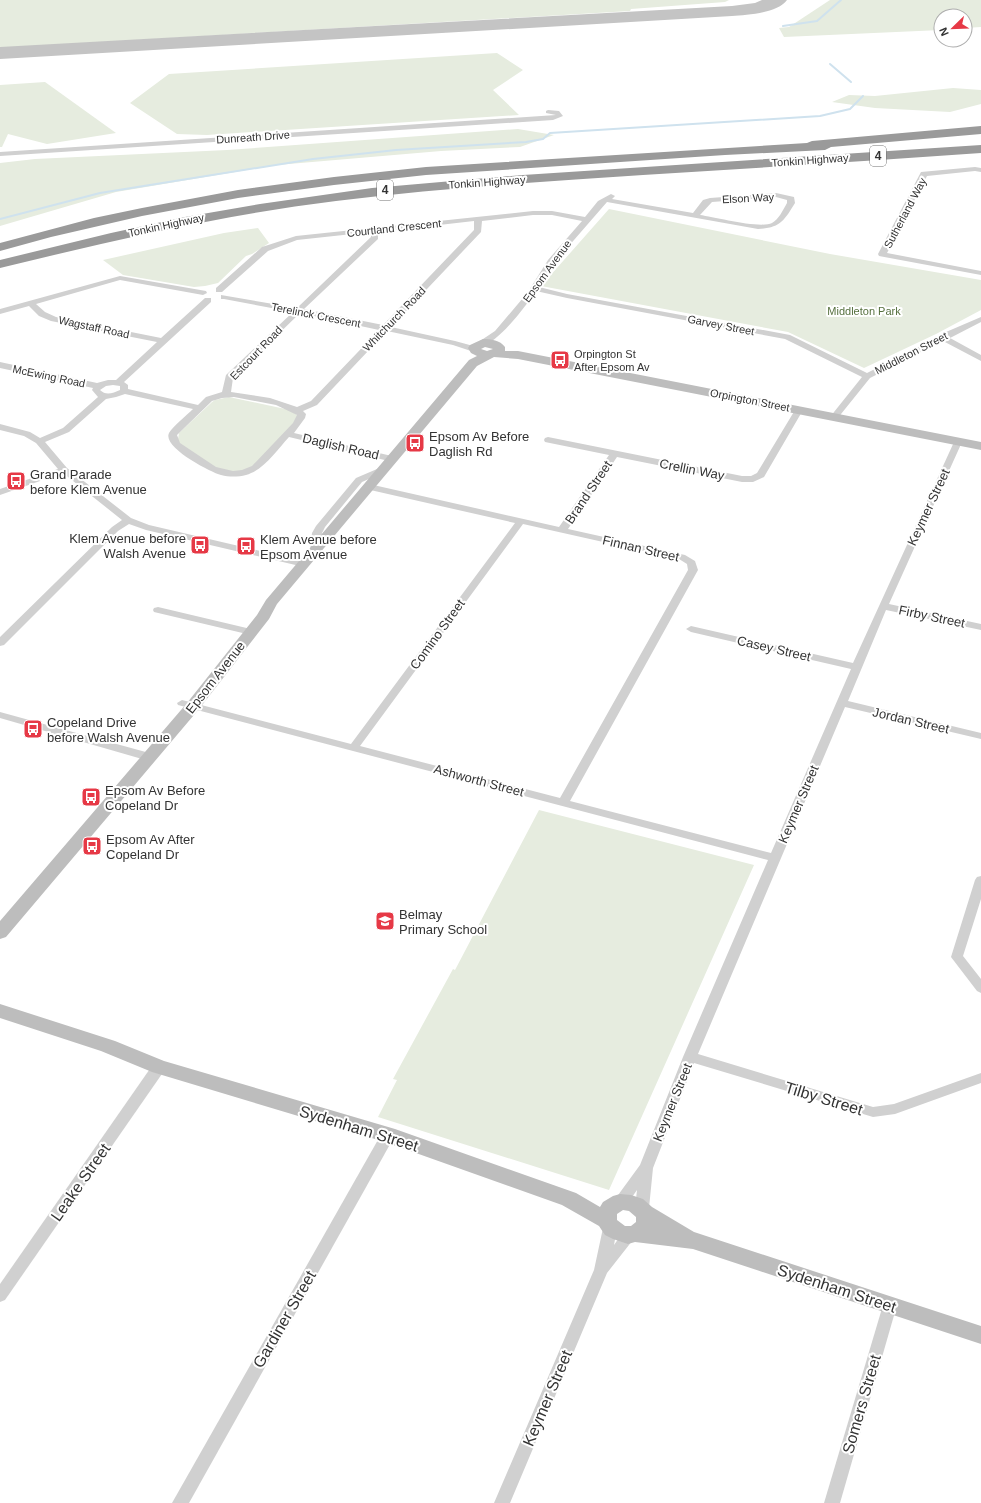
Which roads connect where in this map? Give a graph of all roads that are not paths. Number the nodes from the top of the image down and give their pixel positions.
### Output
1 (506, 121) junction
2 (981, 130) edge
3 (981, 136) edge
4 (786, 148) junction
5 (981, 149) edge
6 (0, 154) edge
7 (981, 170) edge
8 (613, 194) dead end
9 (605, 200) junction
10 (695, 216) junction
11 (478, 219) junction
12 (586, 219) junction
13 (374, 230) junction
14 (0, 247) edge
15 (0, 264) edge
16 (981, 273) edge
17 (218, 290) junction
18 (533, 290) junction
19 (205, 297) junction
20 (224, 297) junction
21 (30, 304) junction
22 (297, 310) junction
23 (0, 312) edge
24 (981, 318) edge
25 (384, 329) junction
26 (498, 333) junction
27 (942, 337) junction
28 (162, 341) junction
29 (477, 350) junction
30 (495, 351) junction
31 (981, 358) edge
32 (0, 365) edge
33 (867, 376) junction
34 (119, 382) junction
35 (98, 386) junction
36 (124, 391) junction
37 (226, 394) junction
38 (104, 396) junction
39 (199, 408) junction
40 (297, 410) junction
41 (799, 410) junction
42 (834, 417) junction
43 (0, 427) edge
44 (288, 434) junction
45 (548, 440) dead end
46 (39, 442) junction
47 (958, 442) junction
48 (981, 446) edge
49 (614, 454) junction
50 (393, 459) junction
51 (384, 469) junction
52 (64, 470) junction
53 (369, 486) junction
54 (0, 492) edge
55 (128, 520) junction
56 (521, 521) junction
57 (562, 530) junction
58 (315, 551) junction
59 (304, 564) junction
60 (883, 606) junction
61 (158, 610) dead end
62 (981, 627) edge
63 (691, 629) dead end
64 (247, 631) junction
65 (0, 643) edge
66 (856, 667) junction
67 (187, 704) junction
68 (841, 704) junction
69 (0, 715) edge
70 (981, 736) edge
71 (354, 747) junction
72 (143, 755) junction
73 (564, 802) junction
74 (775, 858) junction
75 (981, 880) edge
76 (0, 917) edge
77 (0, 933) edge
78 (981, 988) edge
79 (0, 1011) edge
80 (0, 1020) edge
81 (690, 1057) junction
82 (153, 1065) junction
83 (981, 1078) edge
84 (388, 1135) junction
85 (646, 1168) junction
86 (643, 1211) junction
87 (613, 1214) junction
88 (632, 1235) junction
89 (693, 1240) junction
90 (601, 1270) junction
91 (0, 1296) edge
92 (890, 1305) junction
93 (981, 1335) edge
94 (180, 1503) edge
95 (502, 1503) edge
96 (832, 1503) edge

1 - 1 street, Dunreath Drive
1 - 6 street, Dunreath Drive
2 - 4 highway
3 - 4 highway, Tonkin Highway / 4
4 - 14 highway, Tonkin Highway / 4
5 - 15 highway, Tonkin Highway / 4
7 - 16 street, Sutherland Way
8 - 9 street, Epsom Avenue
9 - 10 street, Elson Way
9 - 12 street, Epsom Avenue
10 - 10 street, Elson Way
11 - 12 street, Courtland Crescent
11 - 13 street, Courtland Crescent
11 - 25 street, Whitchurch Road
12 - 18 street, Epsom Avenue
13 - 17 street, Courtland Crescent
13 - 22 street, Estcourt Road
17 - 19 street
17 - 20 street
18 - 26 street, Epsom Avenue
18 - 33 street, Garvey Street
19 - 20 street
19 - 21 street
19 - 28 street
20 - 22 street, Terelinck Crescent
21 - 23 street
21 - 28 street, Wagstaff Road
22 - 25 street, Terelinck Crescent
22 - 37 street, Estcourt Road
24 - 27 street, Middleton Street
25 - 29 street, Terelinck Crescent
25 - 40 street, Whitchurch Road
26 - 29 street, Epsom Avenue
26 - 30 street
27 - 31 street
27 - 33 street, Middleton Street
28 - 34 street
29 - 30 street, Epsom Avenue
29 - 30 street, Orpington Street
29 - 50 street, Epsom Avenue
30 - 41 street, Orpington Street
32 - 35 street, McEwing Road
33 - 42 street, Middleton Street
34 - 35 street
34 - 36 street
35 - 38 street
36 - 38 street
36 - 39 street
37 - 39 street
37 - 40 street
38 - 46 street
39 - 44 street
40 - 44 street
41 - 42 street, Orpington Street
41 - 49 street, Crellin Way
42 - 47 street, Orpington Street
43 - 46 street
44 - 50 street, Daglish Road
45 - 49 street, Crellin Way
46 - 52 street
47 - 48 street, Orpington Street
47 - 60 street, Keymer Street
49 - 57 street, Brand Street
50 - 51 street, Epsom Avenue
51 - 53 street, Epsom Avenue
51 - 58 street
52 - 54 street
52 - 55 street
53 - 56 street, Finnan Street
53 - 58 street, Epsom Avenue
55 - 59 street
55 - 65 street
56 - 57 street, Finnan Street
56 - 71 street, Comino Street
57 - 73 street, Finnan Street
58 - 59 street, Epsom Avenue
59 - 64 street, Epsom Avenue
60 - 62 street, Firby Street
60 - 66 street, Keymer Street
61 - 64 street
63 - 66 street, Casey Street
64 - 67 street, Epsom Avenue
66 - 68 street, Keymer Street
67 - 71 street, Ashworth Street
67 - 72 street, Epsom Avenue
68 - 70 street, Jordan Street
68 - 74 street, Keymer Street
69 - 72 street
71 - 73 street, Ashworth Street
72 - 76 street, Epsom Avenue
72 - 77 street, Epsom Avenue
73 - 74 street, Ashworth Street
74 - 81 street, Keymer Street
75 - 78 street
79 - 82 street, Sydenham Street
80 - 82 street, Sydenham Street
81 - 83 street, Tilby Street
81 - 85 street, Keymer Street
82 - 84 street, Sydenham Street
82 - 91 street, Leake Street
84 - 87 street, Sydenham Street
84 - 94 street, Gardiner Street
85 - 86 street, Keymer Street
85 - 87 street, Keymer Street
86 - 87 street
86 - 88 street
86 - 89 street, Sydenham Street
87 - 88 street
87 - 90 street, Keymer Street
88 - 89 street, Sydenham Street
88 - 90 street, Keymer Street
89 - 92 street, Sydenham Street
90 - 95 street, Keymer Street
92 - 93 street, Sydenham Street
92 - 96 street, Somers Street

